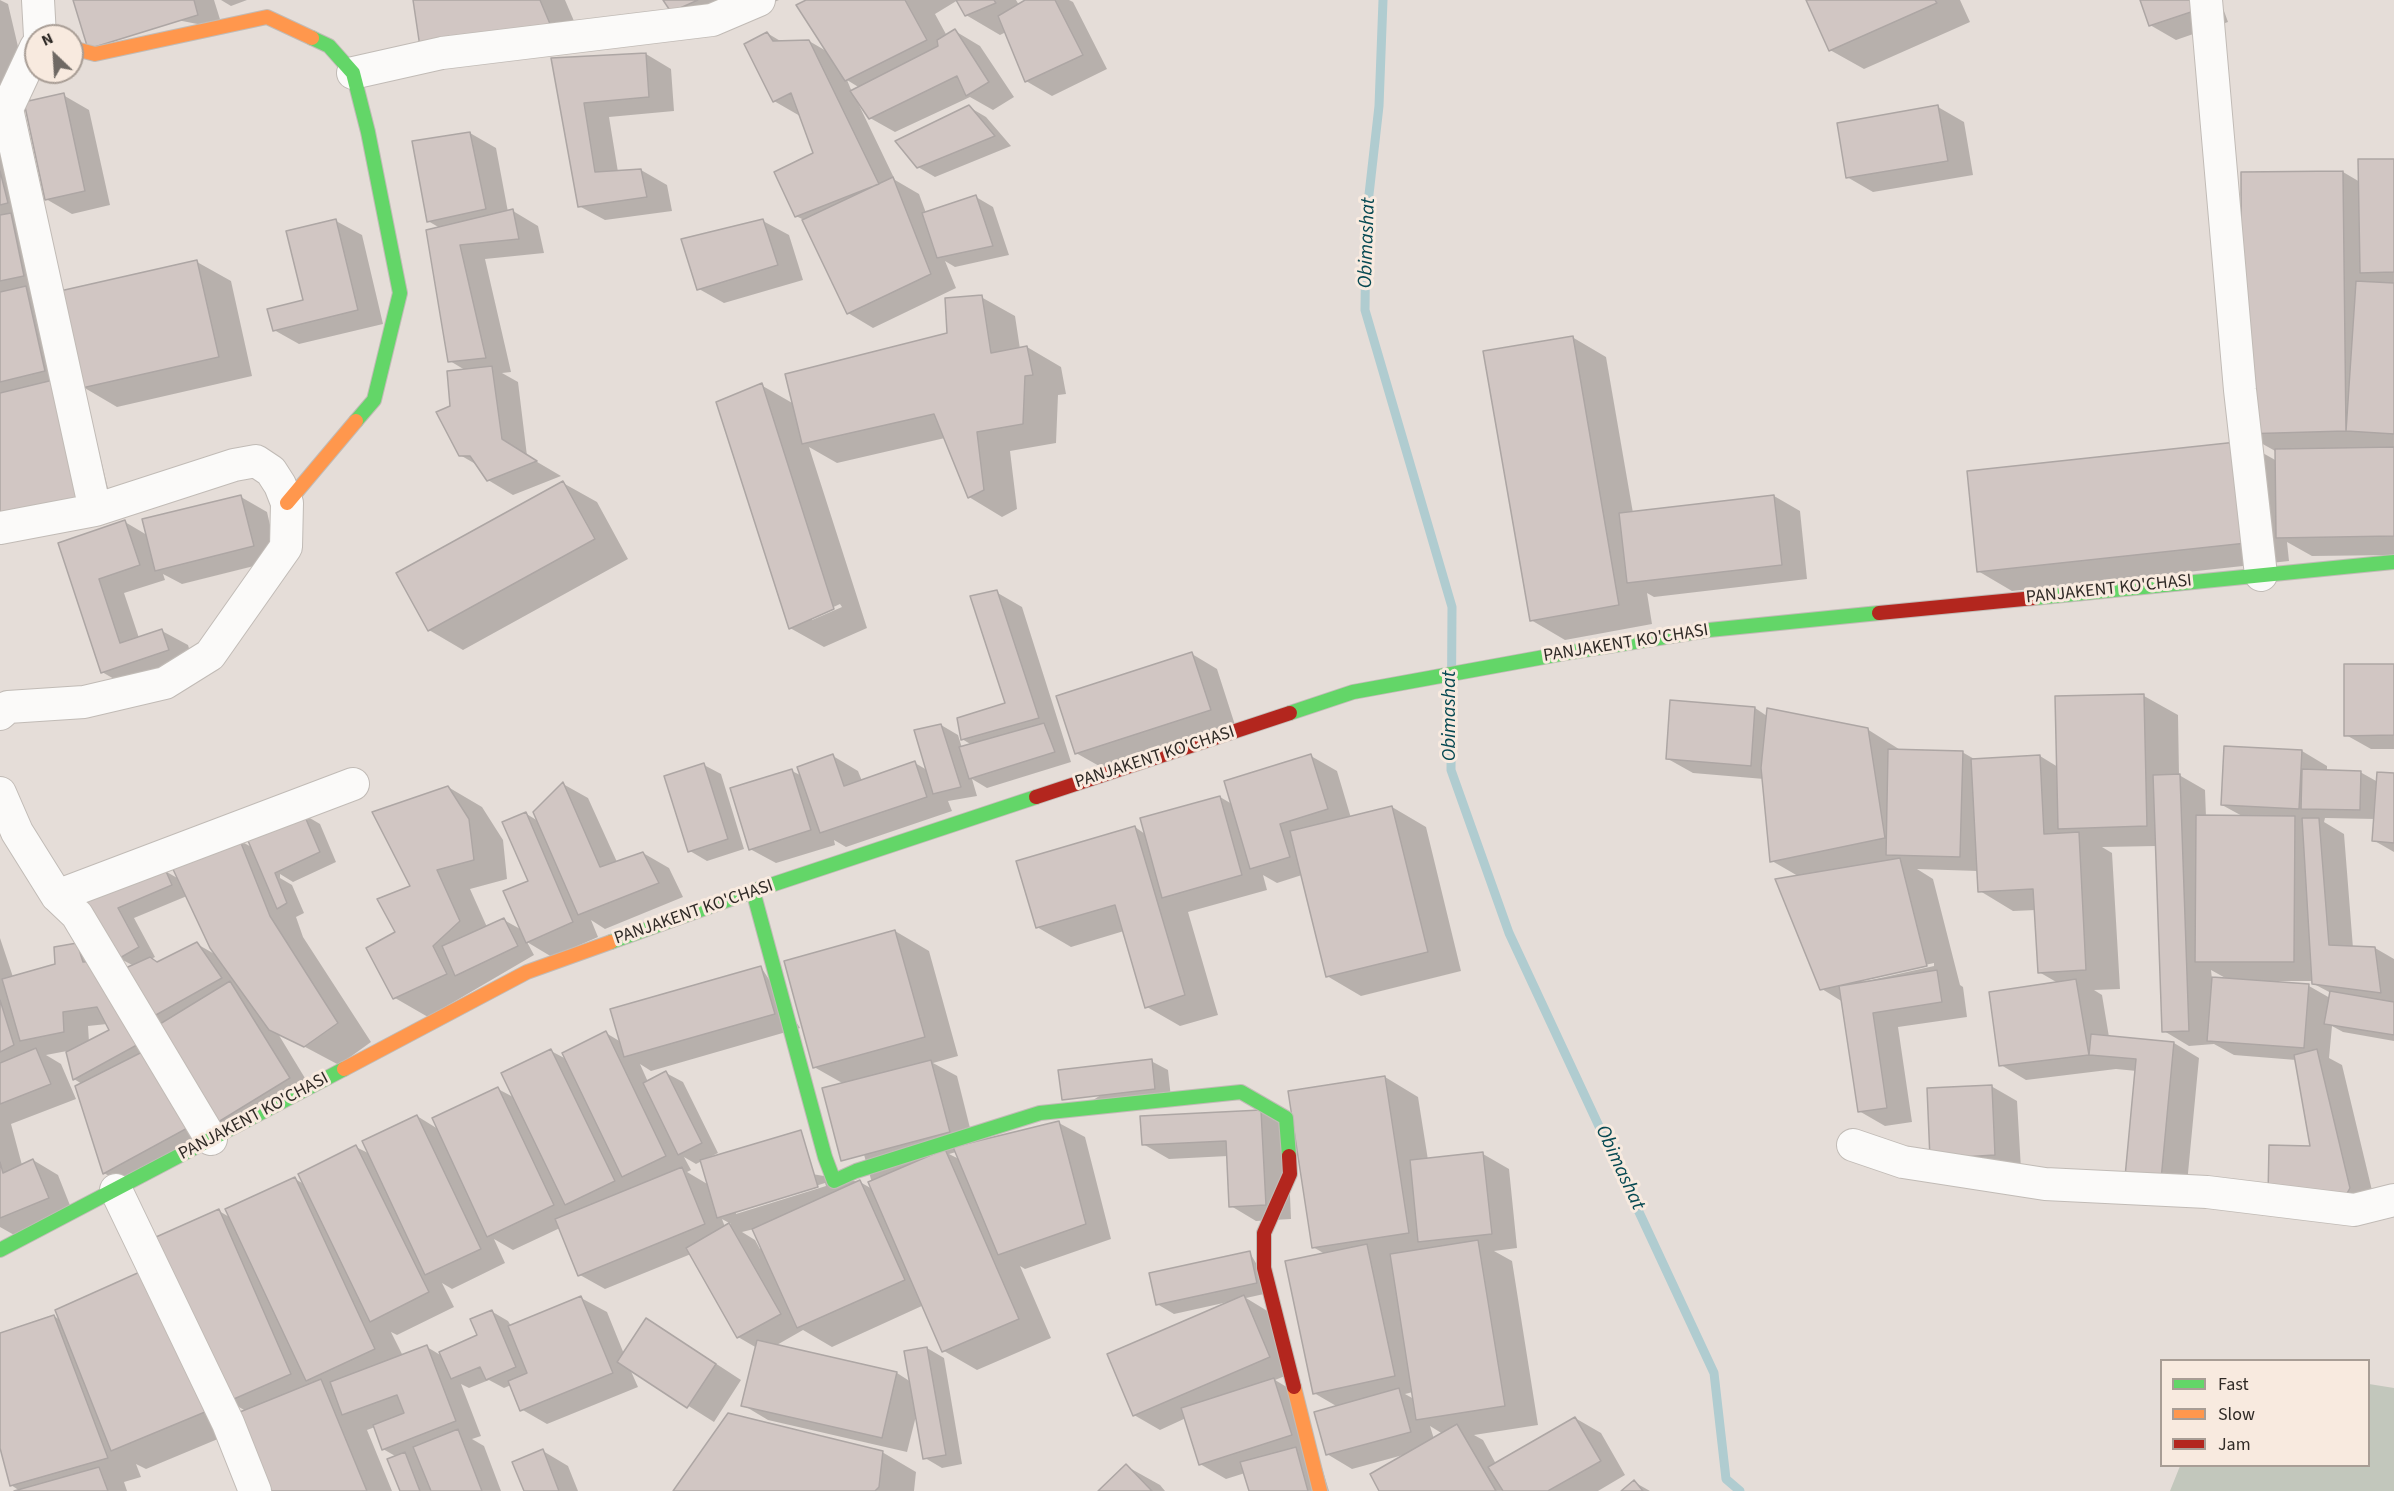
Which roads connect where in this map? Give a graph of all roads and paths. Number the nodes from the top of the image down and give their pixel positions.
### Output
1 (38, 0) edge
2 (759, 0) edge
3 (2206, 0) edge
4 (39, 24) edge
5 (84, 51) edge
6 (24, 73) edge
7 (353, 73) junction
8 (287, 503) junction
9 (95, 510) junction
10 (0, 528) edge
11 (2394, 562) edge
12 (2261, 575) junction
13 (0, 714) edge
14 (353, 784) dead end
15 (0, 793) edge
16 (753, 891) junction
17 (57, 896) junction
18 (212, 1139) junction
19 (1853, 1145) dead end
20 (116, 1190) junction
21 (2394, 1200) edge
22 (0, 1250) edge
23 (255, 1491) edge
24 (1320, 1491) edge

1 - 4 street
2 - 7 street
3 - 12 street
5 - 7 main road
6 - 9 street
7 - 8 main road
8 - 9 street
8 - 13 street
9 - 10 street
11 - 12 main road, PANJAKENT KO'CHASI
12 - 16 main road, PANJAKENT KO'CHASI
14 - 17 street
15 - 17 street
16 - 18 main road, PANJAKENT KO'CHASI
16 - 24 main road
17 - 18 street
18 - 20 main road, PANJAKENT KO'CHASI
19 - 21 street
20 - 22 main road, PANJAKENT KO'CHASI
20 - 23 street

